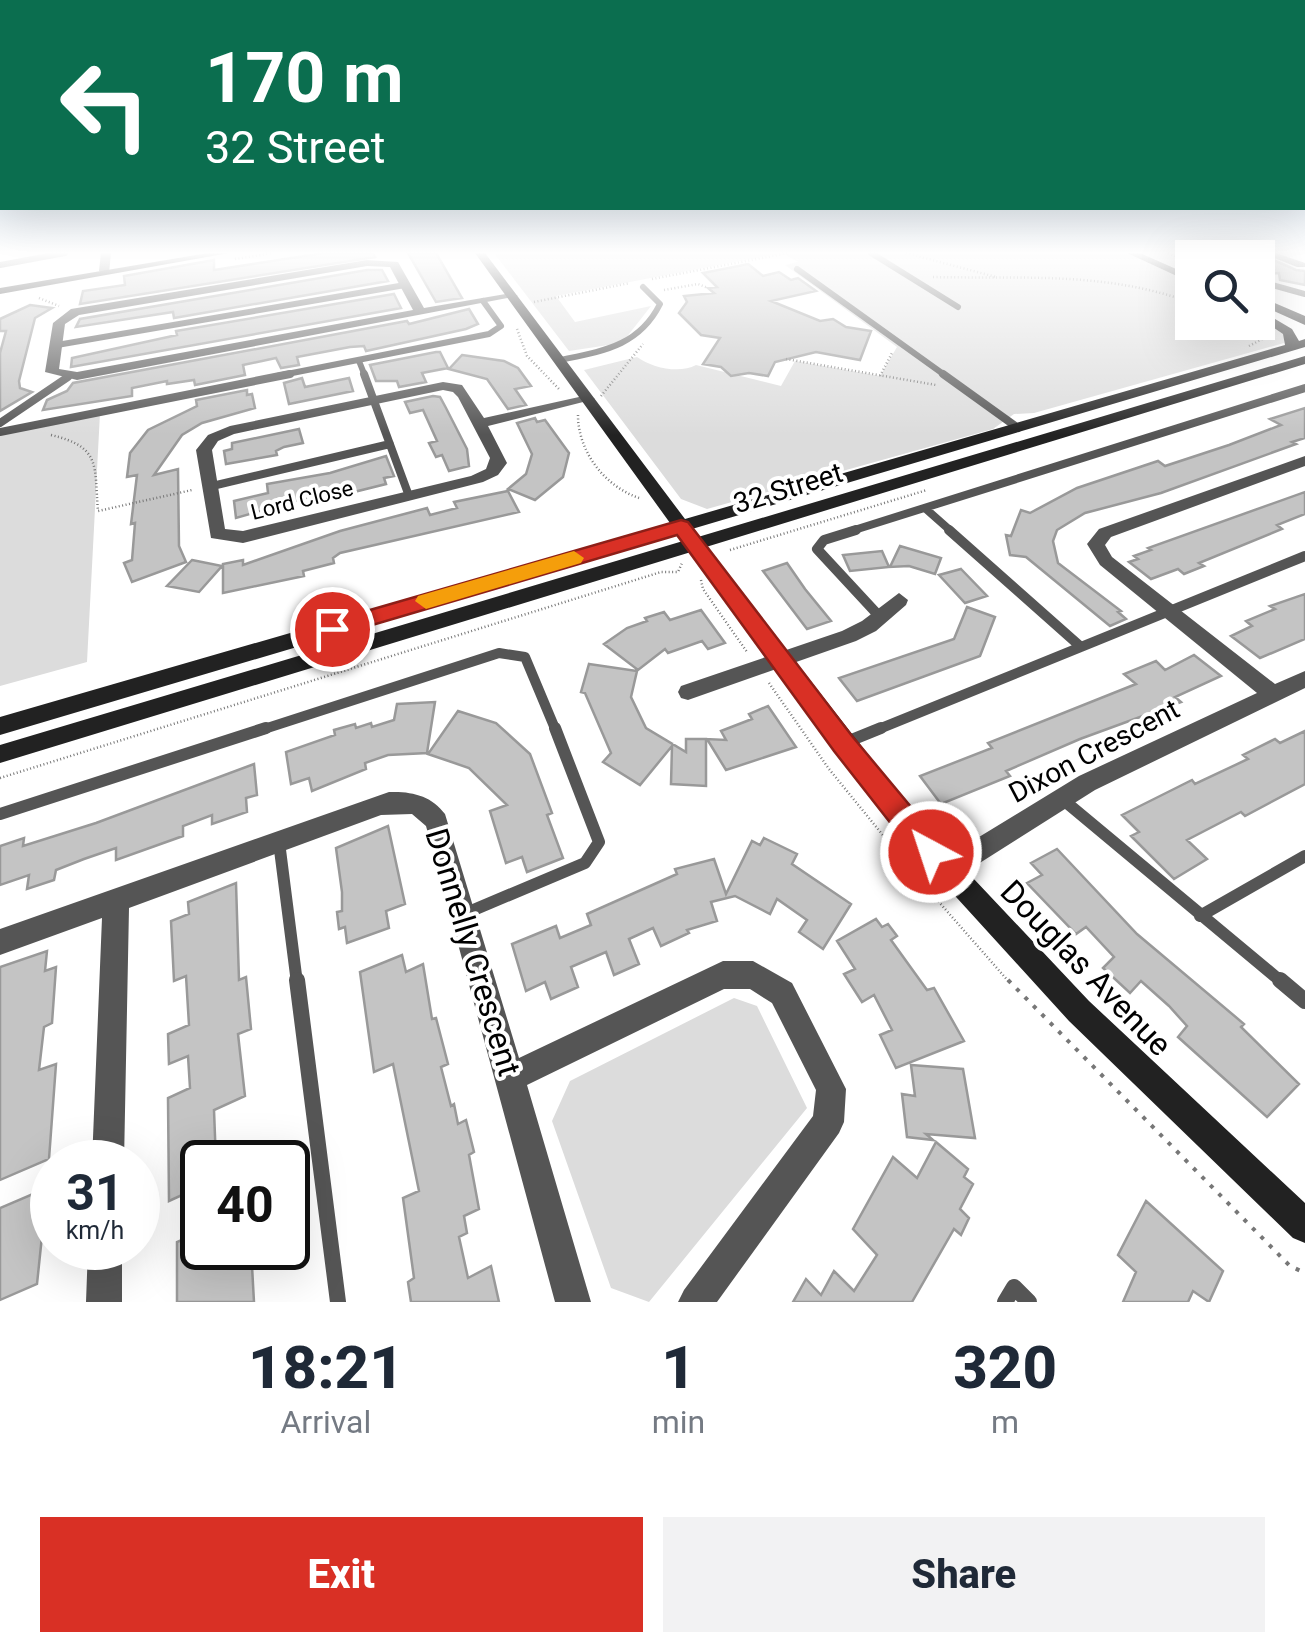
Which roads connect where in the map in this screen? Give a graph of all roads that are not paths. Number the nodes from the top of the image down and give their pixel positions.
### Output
1 (72, 314) edge
2 (235, 314) edge
3 (416, 314) edge
4 (492, 314) edge
5 (525, 314) edge
6 (653, 314) edge
7 (858, 314) edge
8 (1275, 319) edge
9 (1275, 323) edge
10 (1305, 332) edge
11 (56, 345) junction
12 (1298, 345) edge
13 (560, 360) junction
14 (359, 361) junction
15 (1305, 363) edge
16 (68, 377) junction
17 (1305, 388) edge
18 (374, 400) junction
19 (588, 401) junction
20 (0, 422) edge
21 (480, 424) junction
22 (1018, 428) junction
23 (0, 432) edge
24 (390, 444) junction
25 (1305, 461) edge
26 (208, 486) junction
27 (409, 496) junction
28 (926, 509) junction
29 (687, 556) junction
30 (1305, 556) edge
31 (899, 600) dead end
32 (1169, 612) junction
33 (880, 617) junction
34 (1080, 647) junction
35 (775, 672) junction
36 (1305, 679) edge
37 (688, 692) dead end
38 (1273, 694) junction
39 (0, 726) edge
40 (843, 743) junction
41 (0, 754) edge
42 (1060, 798) junction
43 (0, 814) edge
44 (279, 841) junction
45 (1305, 856) edge
46 (947, 870) junction
47 (116, 900) junction
48 (464, 914) junction
49 (1200, 916) junction
50 (0, 942) edge
51 (1305, 1001) edge
52 (511, 1077) junction
53 (109, 1140) edge
54 (1305, 1226) edge
55 (105, 1270) edge
56 (104, 1302) edge
57 (338, 1302) edge
58 (574, 1302) edge
59 (696, 1302) edge
60 (1005, 1302) edge
61 (1029, 1302) edge

1 - 11 street
2 - 11 lane
3 - 16 street
4 - 14 lane
5 - 13 street, Douglas Avenue
6 - 13 lane
7 - 22 lane
8 - 10 street
9 - 12 street
11 - 16 street
12 - 22 street, 32 Street
13 - 19 street, Douglas Avenue
14 - 18 lane
14 - 23 lane
15 - 29 street, 32 Street
16 - 20 lane
17 - 28 lane
18 - 21 street, Lord Close
18 - 24 lane
18 - 26 street, Lord Close
19 - 21 street
19 - 29 street, Douglas Avenue
21 - 27 street, Lord Close
22 - 29 street, 32 Street
24 - 26 lane
24 - 27 lane
25 - 32 street
26 - 27 street, Lord Close
28 - 33 lane
28 - 34 lane
29 - 35 street, Douglas Avenue
29 - 39 street, 32 Street
29 - 41 street, 32 Street
30 - 32 lane
31 - 33 street
32 - 34 lane
32 - 38 street
33 - 35 street
34 - 40 lane
35 - 37 street
35 - 40 street, Douglas Avenue
36 - 38 street, Dixon Crescent
38 - 42 street, Dixon Crescent
40 - 46 street, Douglas Avenue
42 - 46 street, Dixon Crescent
42 - 49 lane
43 - 48 lane
44 - 47 street, Donnelly Crescent
44 - 48 street, Donnelly Crescent
44 - 57 lane
45 - 49 lane
46 - 54 street, Douglas Avenue
47 - 50 street, Donnelly Crescent
47 - 53 street
48 - 52 street, Donnelly Crescent
49 - 51 lane
52 - 58 street, Donnelly Crescent
52 - 59 street
55 - 56 street
60 - 61 lane

